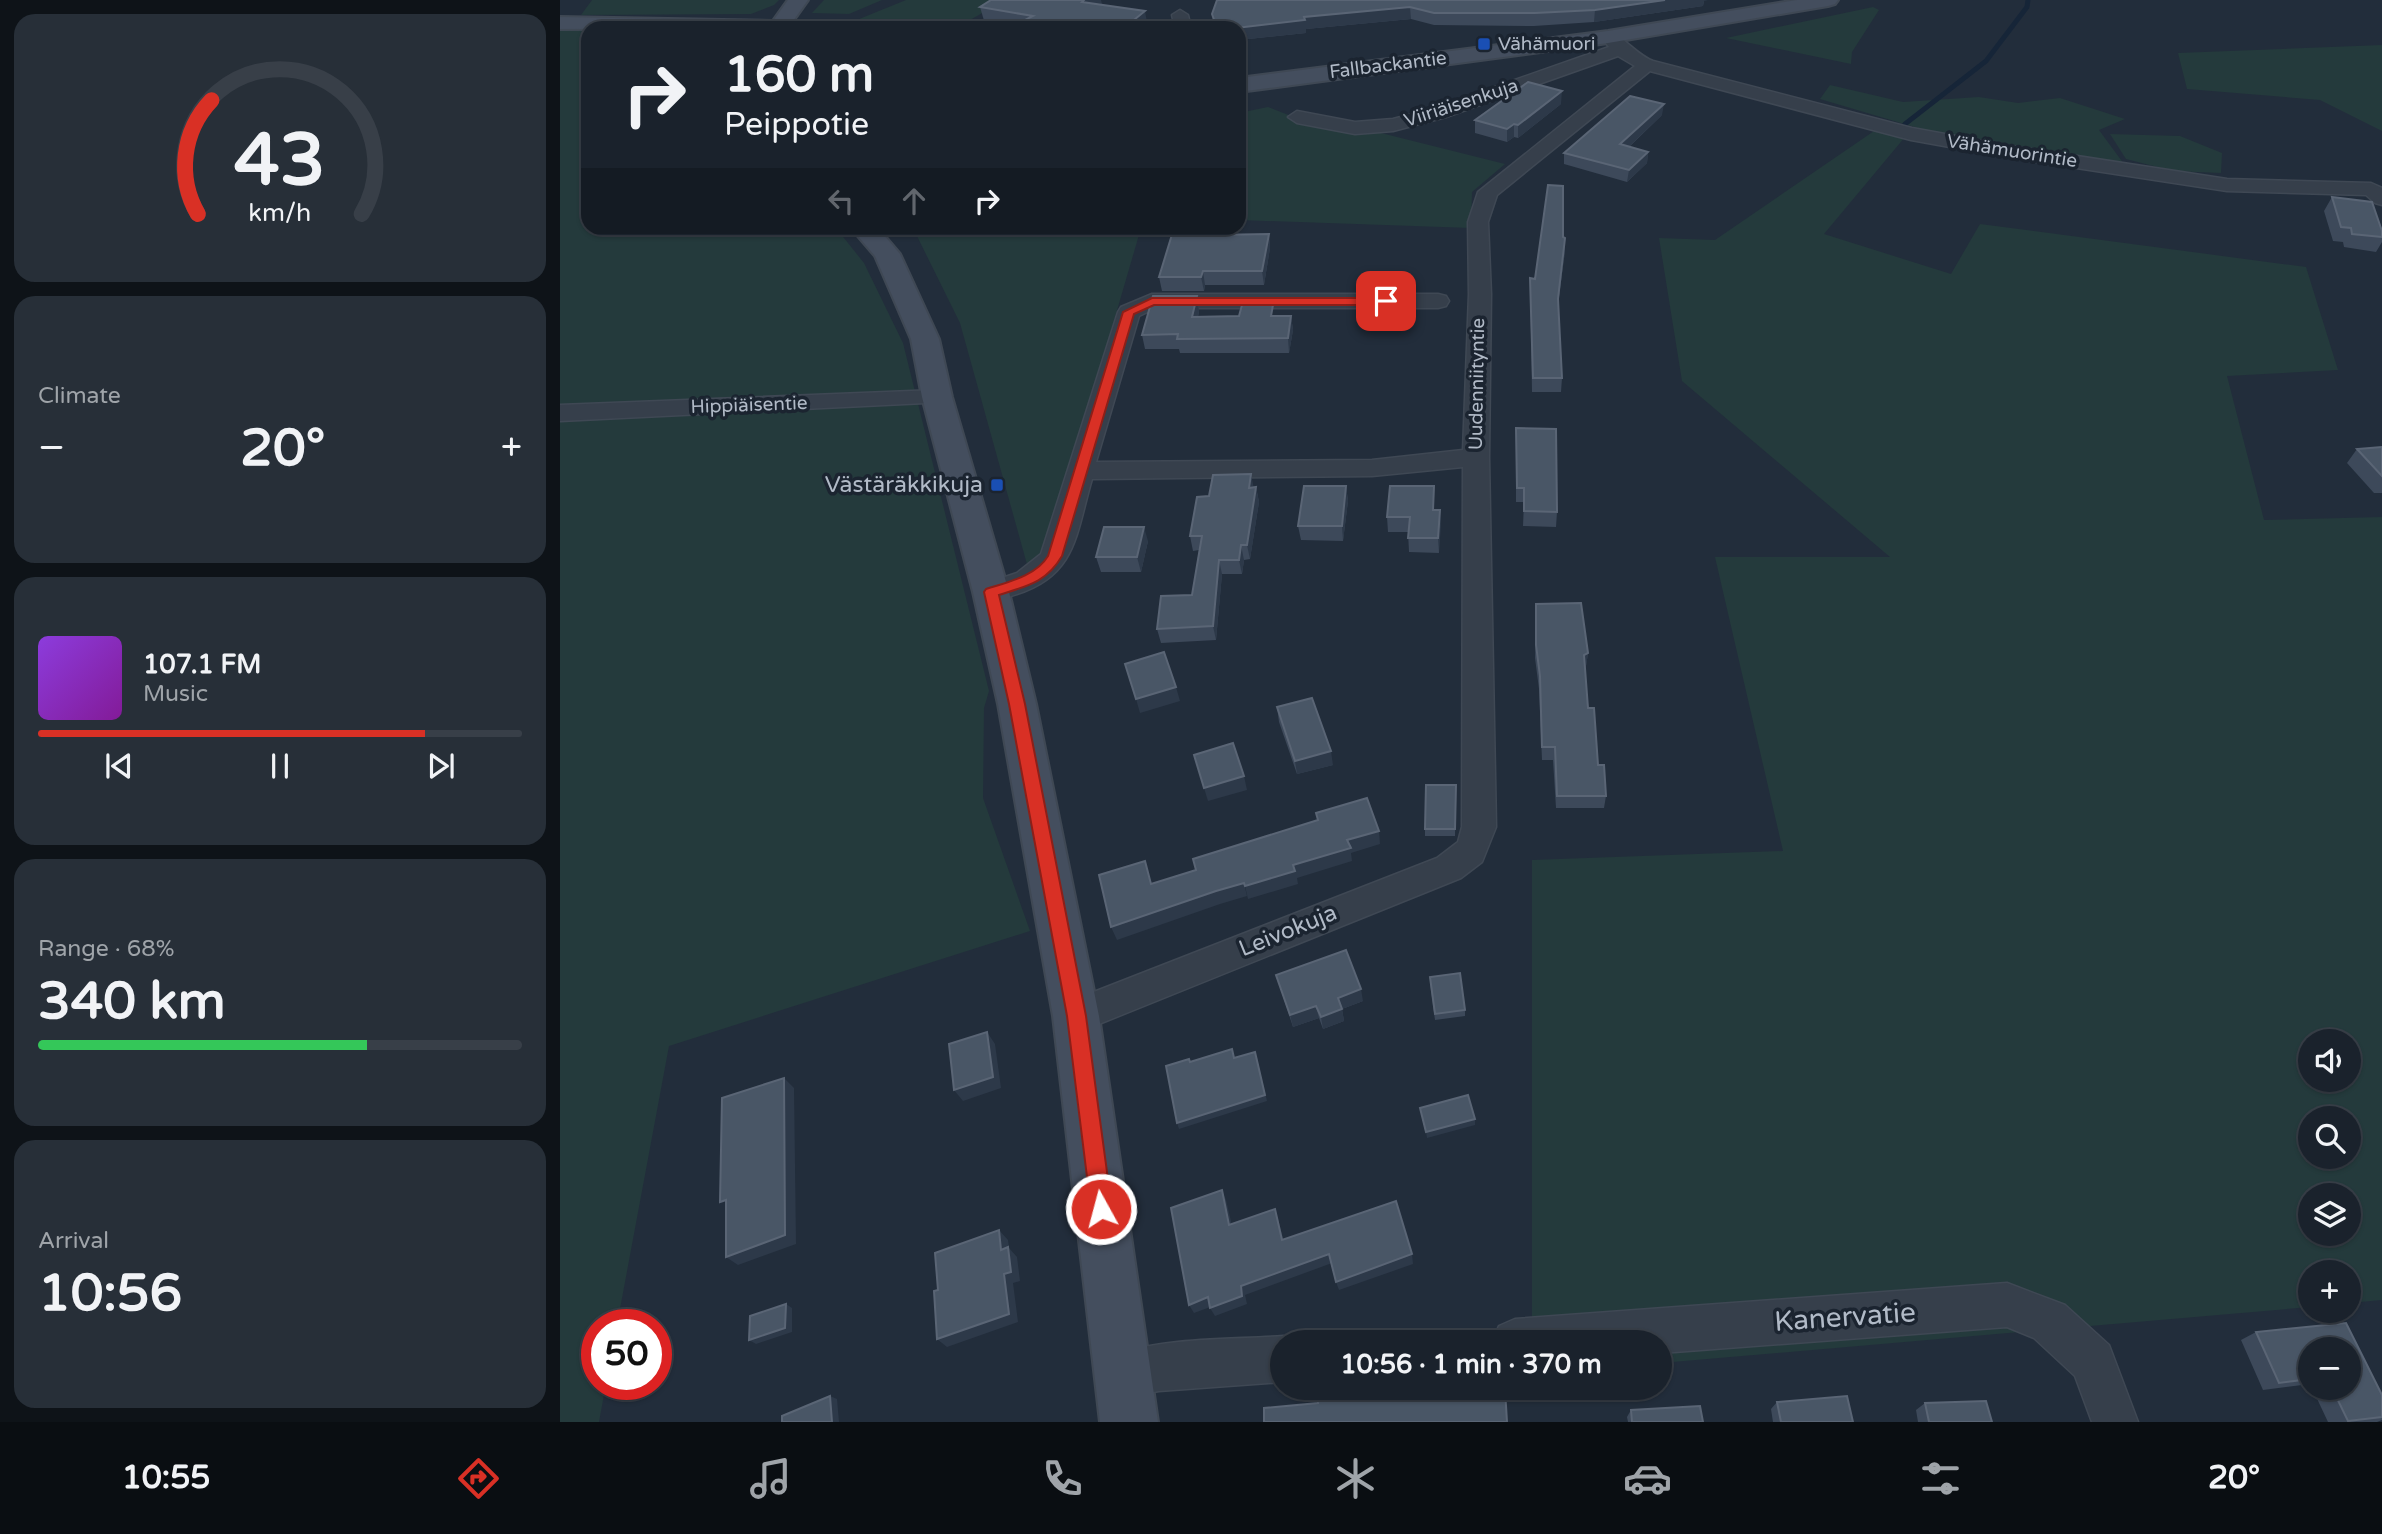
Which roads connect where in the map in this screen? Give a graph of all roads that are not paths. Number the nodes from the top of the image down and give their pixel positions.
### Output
1 (798, 0) edge
2 (1828, 0) edge
3 (783, 21) edge
4 (560, 23) edge
5 (581, 23) edge
6 (1616, 43) junction
7 (1647, 65) junction
8 (1246, 84) edge
9 (1297, 117) dead end
10 (2382, 199) edge
11 (870, 235) edge
12 (1438, 301) dead end
13 (937, 397) junction
14 (560, 413) edge
15 (1476, 457) junction
16 (1081, 471) junction
17 (991, 592) junction
18 (1479, 827) joint
19 (1076, 1016) junction
20 (1672, 1330) edge
21 (1270, 1360) edge
22 (1123, 1374) junction
23 (1129, 1422) edge
24 (2115, 1422) edge

1 - 3 main road
2 - 6 main road, Fallbackantie
4 - 5 main road
6 - 7 street
6 - 8 main road, Fallbackantie
6 - 9 street, Viiriäisenkuja
7 - 10 street, Vähämuorintie
7 - 15 street, Uudenniityntie
11 - 13 main road
12 - 16 street
13 - 14 street, Hippiäisentie
13 - 17 main road
15 - 16 street
15 - 18 street, Uudenniityntie
16 - 17 street
17 - 19 main road
18 - 19 street, Leivokuja
19 - 22 main road
20 - 24 street, Kanervatie
21 - 22 street
22 - 23 main road

